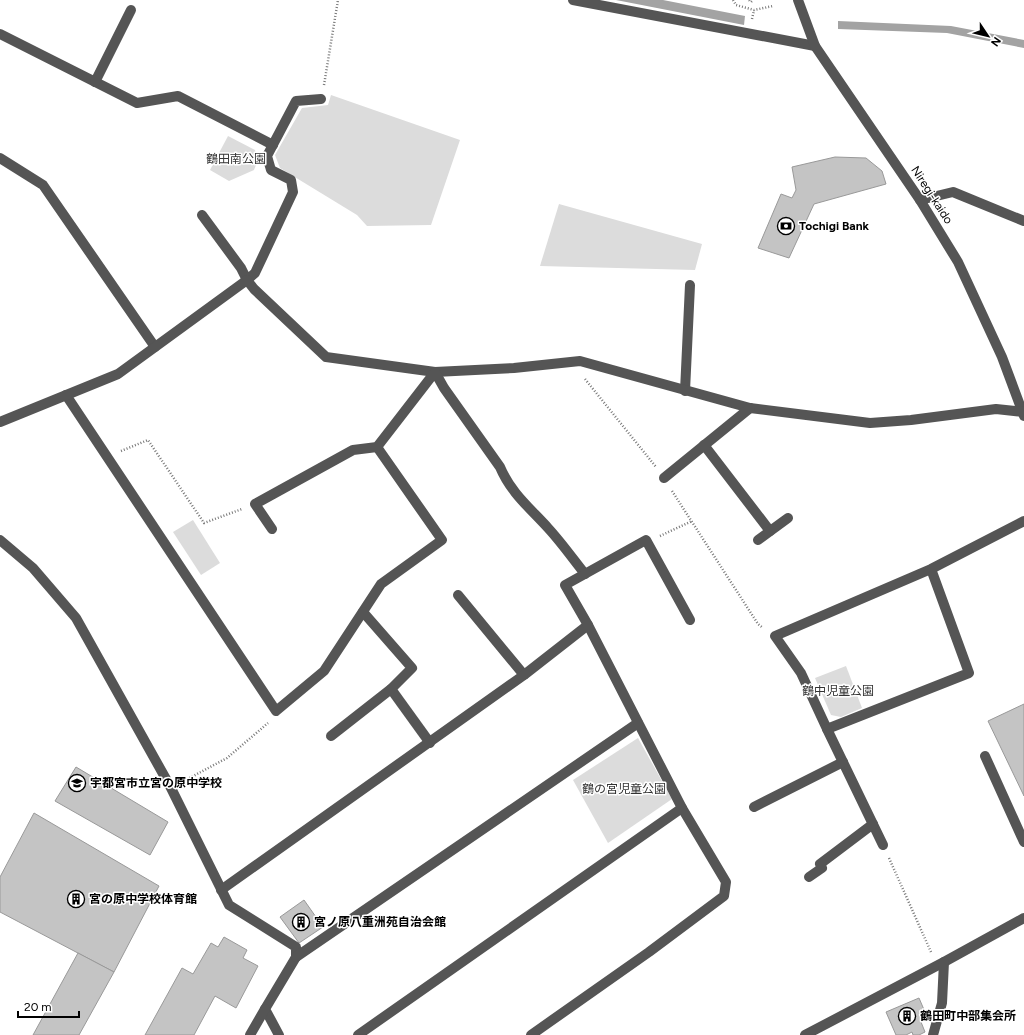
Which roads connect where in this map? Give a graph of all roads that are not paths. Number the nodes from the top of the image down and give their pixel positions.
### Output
1 (573, 0) edge
2 (798, 0) edge
3 (131, 10) dead end
4 (0, 34) edge
5 (815, 46) junction
6 (95, 82) junction
7 (321, 99) road end
8 (273, 145) junction
9 (0, 158) edge
10 (920, 200) junction
11 (202, 215) dead end
12 (1024, 221) edge
13 (247, 280) junction
14 (690, 285) dead end
15 (155, 347) junction
16 (435, 372) junction
17 (685, 391) junction
18 (66, 395) junction
19 (750, 408) junction
20 (1023, 413) edge
21 (0, 422) edge
22 (704, 445) junction
23 (377, 447) junction
24 (664, 478) road end
25 (788, 518) dead end
26 (1024, 521) edge
27 (272, 529) dead end
28 (770, 531) junction
29 (0, 540) edge
30 (758, 540) dead end
31 (931, 569) junction
32 (585, 574) junction
33 (458, 595) dead end
34 (363, 612) junction
35 (690, 620) dead end
36 (588, 625) junction
37 (524, 675) junction
38 (391, 689) junction
39 (638, 723) junction
40 (828, 729) junction
41 (331, 736) dead end
42 (430, 742) junction
43 (985, 756) dead end
44 (843, 762) junction
45 (754, 807) dead end
46 (682, 808) junction
47 (873, 824) junction
48 (1024, 842) edge
49 (883, 845) road end
50 (809, 877) dead end
51 (221, 890) junction
52 (1024, 918) edge
53 (296, 957) junction
54 (940, 964) junction
55 (265, 1009) junction
56 (250, 1035) edge
57 (279, 1035) edge
58 (358, 1035) edge
59 (531, 1035) edge
60 (804, 1035) edge
61 (933, 1035) edge

1 - 5 street
2 - 5 street, Niregi-kaido
3 - 6 street
4 - 6 street
5 - 10 street, Niregi-kaido
6 - 8 street
7 - 8 street
8 - 13 street
9 - 15 street
10 - 12 street
10 - 20 street, Niregi-kaido
11 - 13 street
13 - 15 street
13 - 16 street
14 - 17 street
15 - 18 street
16 - 17 street
16 - 23 street
16 - 32 street
17 - 19 street
18 - 21 street
18 - 34 street
19 - 20 street
19 - 22 street
22 - 24 street
22 - 28 street
23 - 27 street
23 - 34 street
25 - 28 street
26 - 31 street
28 - 30 street
29 - 51 street
31 - 40 street
31 - 40 street
32 - 35 street
32 - 36 street
33 - 37 street
34 - 38 street
36 - 37 street
36 - 39 street
37 - 42 street
38 - 41 street
38 - 42 street
39 - 46 street
39 - 53 street
40 - 44 street
42 - 51 street
43 - 48 street
44 - 45 street
44 - 47 street
46 - 58 street
46 - 59 street
47 - 49 street
47 - 50 street
51 - 53 street
52 - 54 street
53 - 55 street
54 - 60 street
54 - 61 street
55 - 56 street
55 - 57 street

